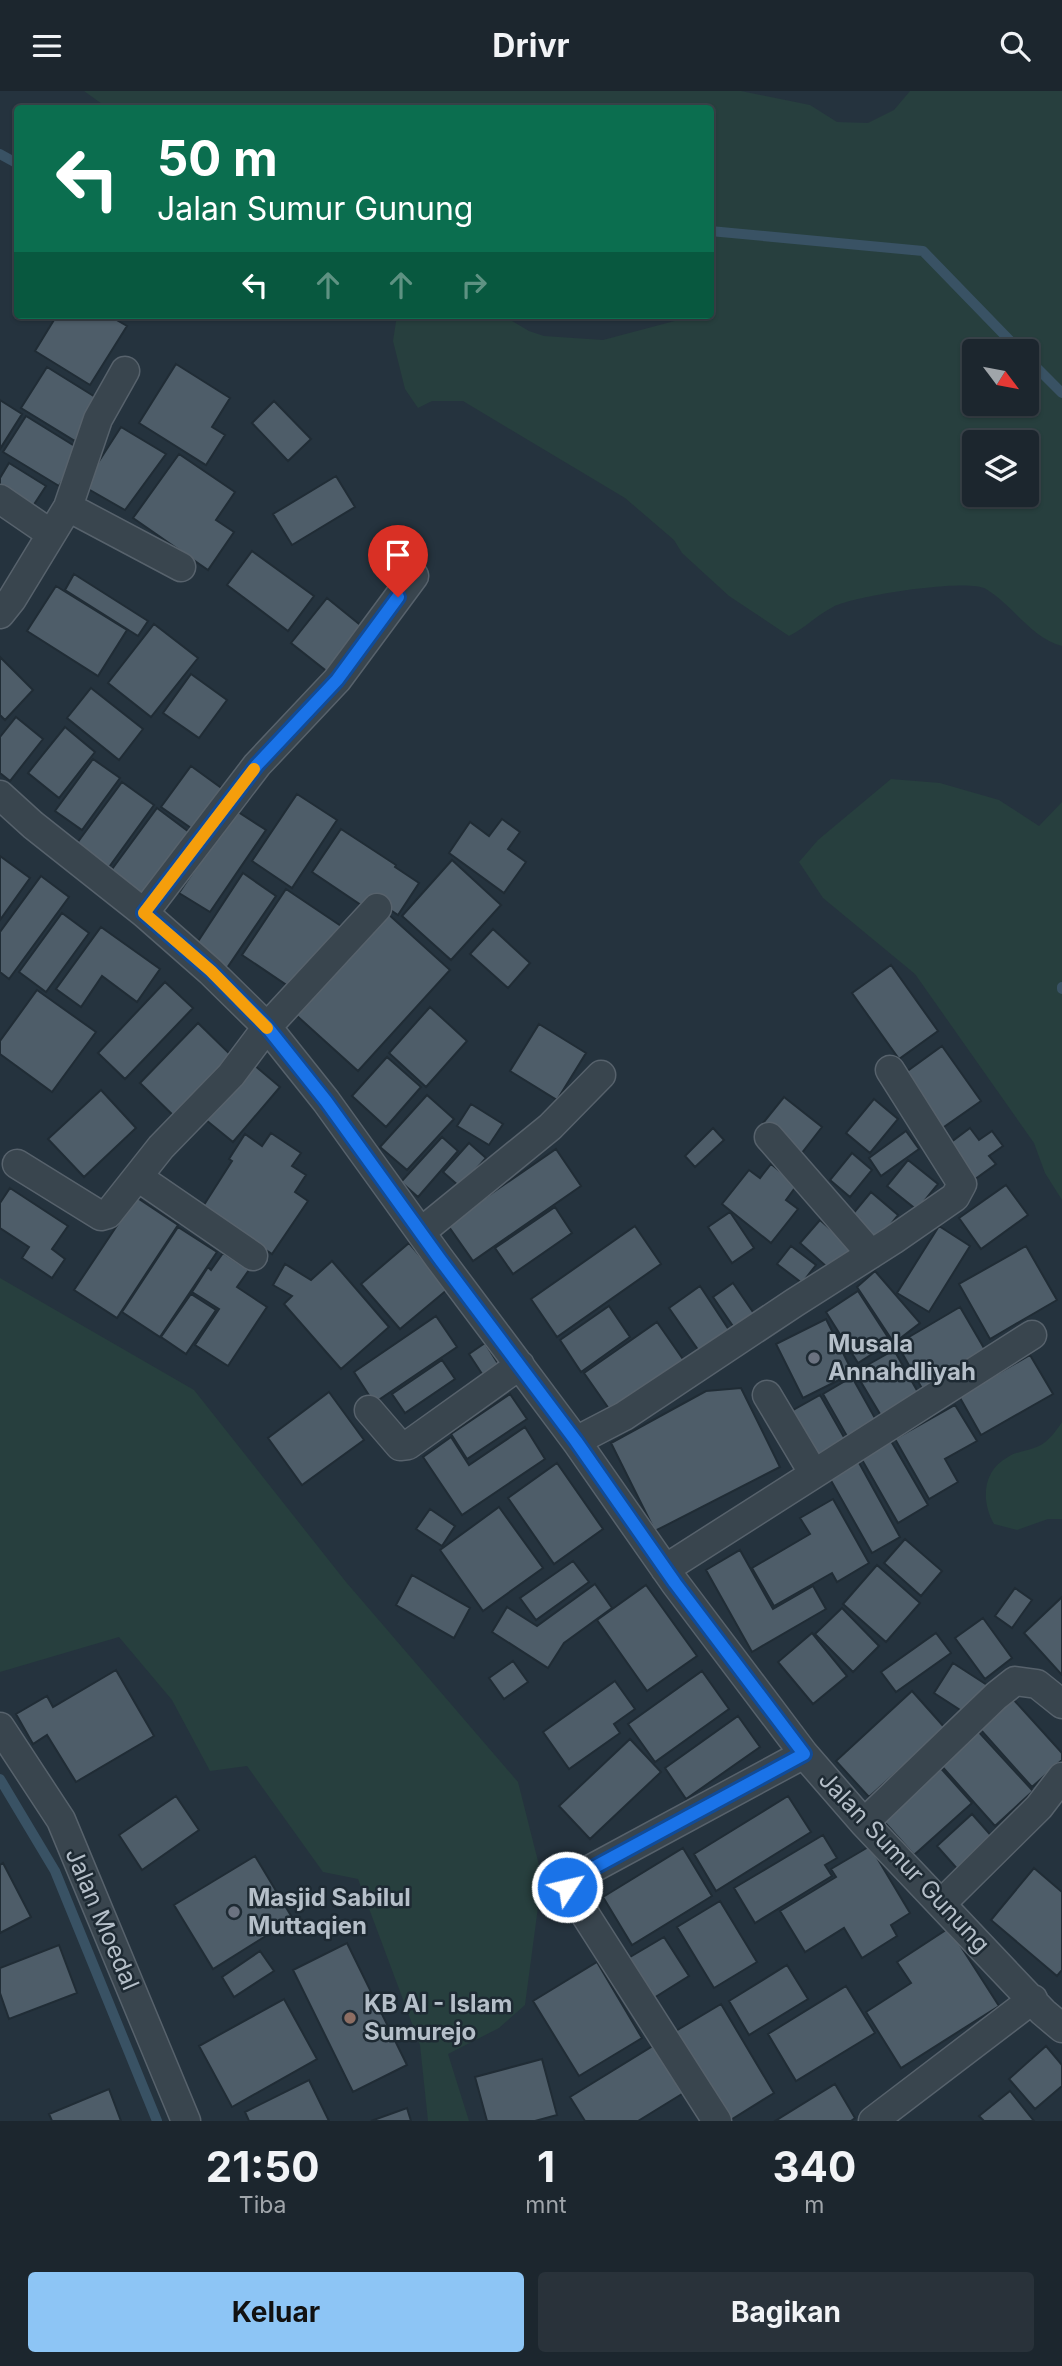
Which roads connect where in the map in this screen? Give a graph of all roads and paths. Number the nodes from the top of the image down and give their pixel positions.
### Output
1 (125, 371) dead end
2 (0, 499) edge
3 (68, 507) junction
4 (51, 534) junction
5 (181, 567) dead end
6 (414, 576) dead end
7 (0, 614) edge
8 (0, 795) edge
9 (377, 908) dead end
10 (144, 913) junction
11 (267, 1027) junction
12 (890, 1070) dead end
13 (601, 1075) dead end
14 (769, 1137) dead end
15 (17, 1164) dead end
16 (138, 1177) junction
17 (421, 1232) junction
18 (871, 1254) junction
19 (253, 1256) dead end
20 (1032, 1335) dead end
21 (520, 1365) junction
22 (767, 1395) dead end
23 (369, 1410) dead end
24 (576, 1441) junction
25 (814, 1474) junction
26 (665, 1569) junction
27 (1062, 1704) edge
28 (0, 1727) edge
29 (804, 1754) junction
30 (1062, 1777) edge
31 (864, 1822) junction
32 (941, 1904) junction
33 (1050, 2009) edge
34 (186, 2121) edge
35 (717, 2121) edge
36 (873, 2121) edge

1 - 3 street
2 - 4 street
3 - 4 street
3 - 5 street
4 - 7 street
6 - 10 street
8 - 10 street, Jalan Sumur Gunung
9 - 11 street
10 - 11 street, Jalan Sumur Gunung
11 - 16 street
11 - 17 street, Jalan Sumur Gunung
12 - 18 street
13 - 17 street
14 - 18 street
15 - 16 street
16 - 19 street
17 - 21 street, Jalan Sumur Gunung
18 - 24 street
20 - 25 street
21 - 23 street
21 - 24 street, Jalan Sumur Gunung
22 - 25 street
24 - 26 street, Jalan Sumur Gunung
25 - 26 street
26 - 29 street, Jalan Sumur Gunung
27 - 31 street
28 - 34 street, Jalan Moedal
29 - 31 street, Jalan Sumur Gunung
29 - 35 street
30 - 32 street
31 - 32 street, Jalan Sumur Gunung
32 - 33 street, Jalan Sumur Gunung
33 - 36 street

